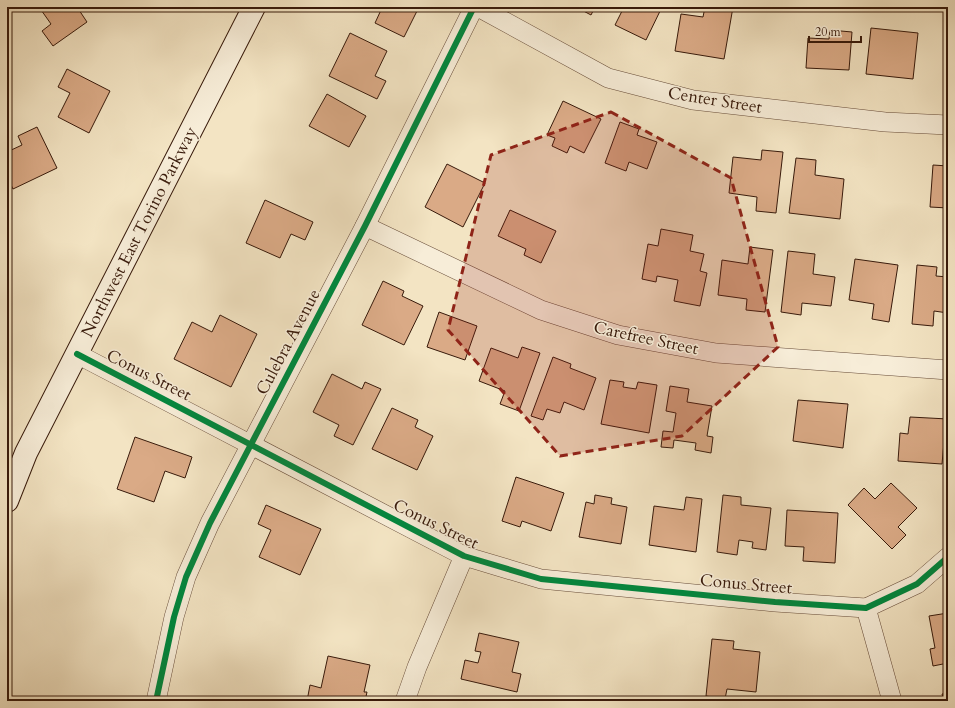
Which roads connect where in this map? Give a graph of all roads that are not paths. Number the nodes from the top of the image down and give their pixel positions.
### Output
1 (254, 7) edge
2 (474, 7) edge
3 (478, 7) edge
4 (948, 125) edge
5 (364, 226) junction
6 (77, 354) junction
7 (948, 370) edge
8 (251, 444) junction
9 (7, 501) edge
10 (464, 556) junction
11 (948, 556) edge
12 (866, 608) junction
13 (156, 701) edge
14 (405, 701) edge
15 (892, 701) edge

1 - 6 street, Northwest East Torino Parkway
2 - 5 street, Culebra Avenue
3 - 4 street, Center Street
5 - 7 street, Carefree Street
5 - 8 street, Culebra Avenue
6 - 8 street, Conus Street
6 - 9 street, Northwest East Torino Parkway
8 - 10 street, Conus Street
8 - 13 street, Culebra Avenue
10 - 12 street, Conus Street
10 - 14 street
11 - 12 street
12 - 15 street

